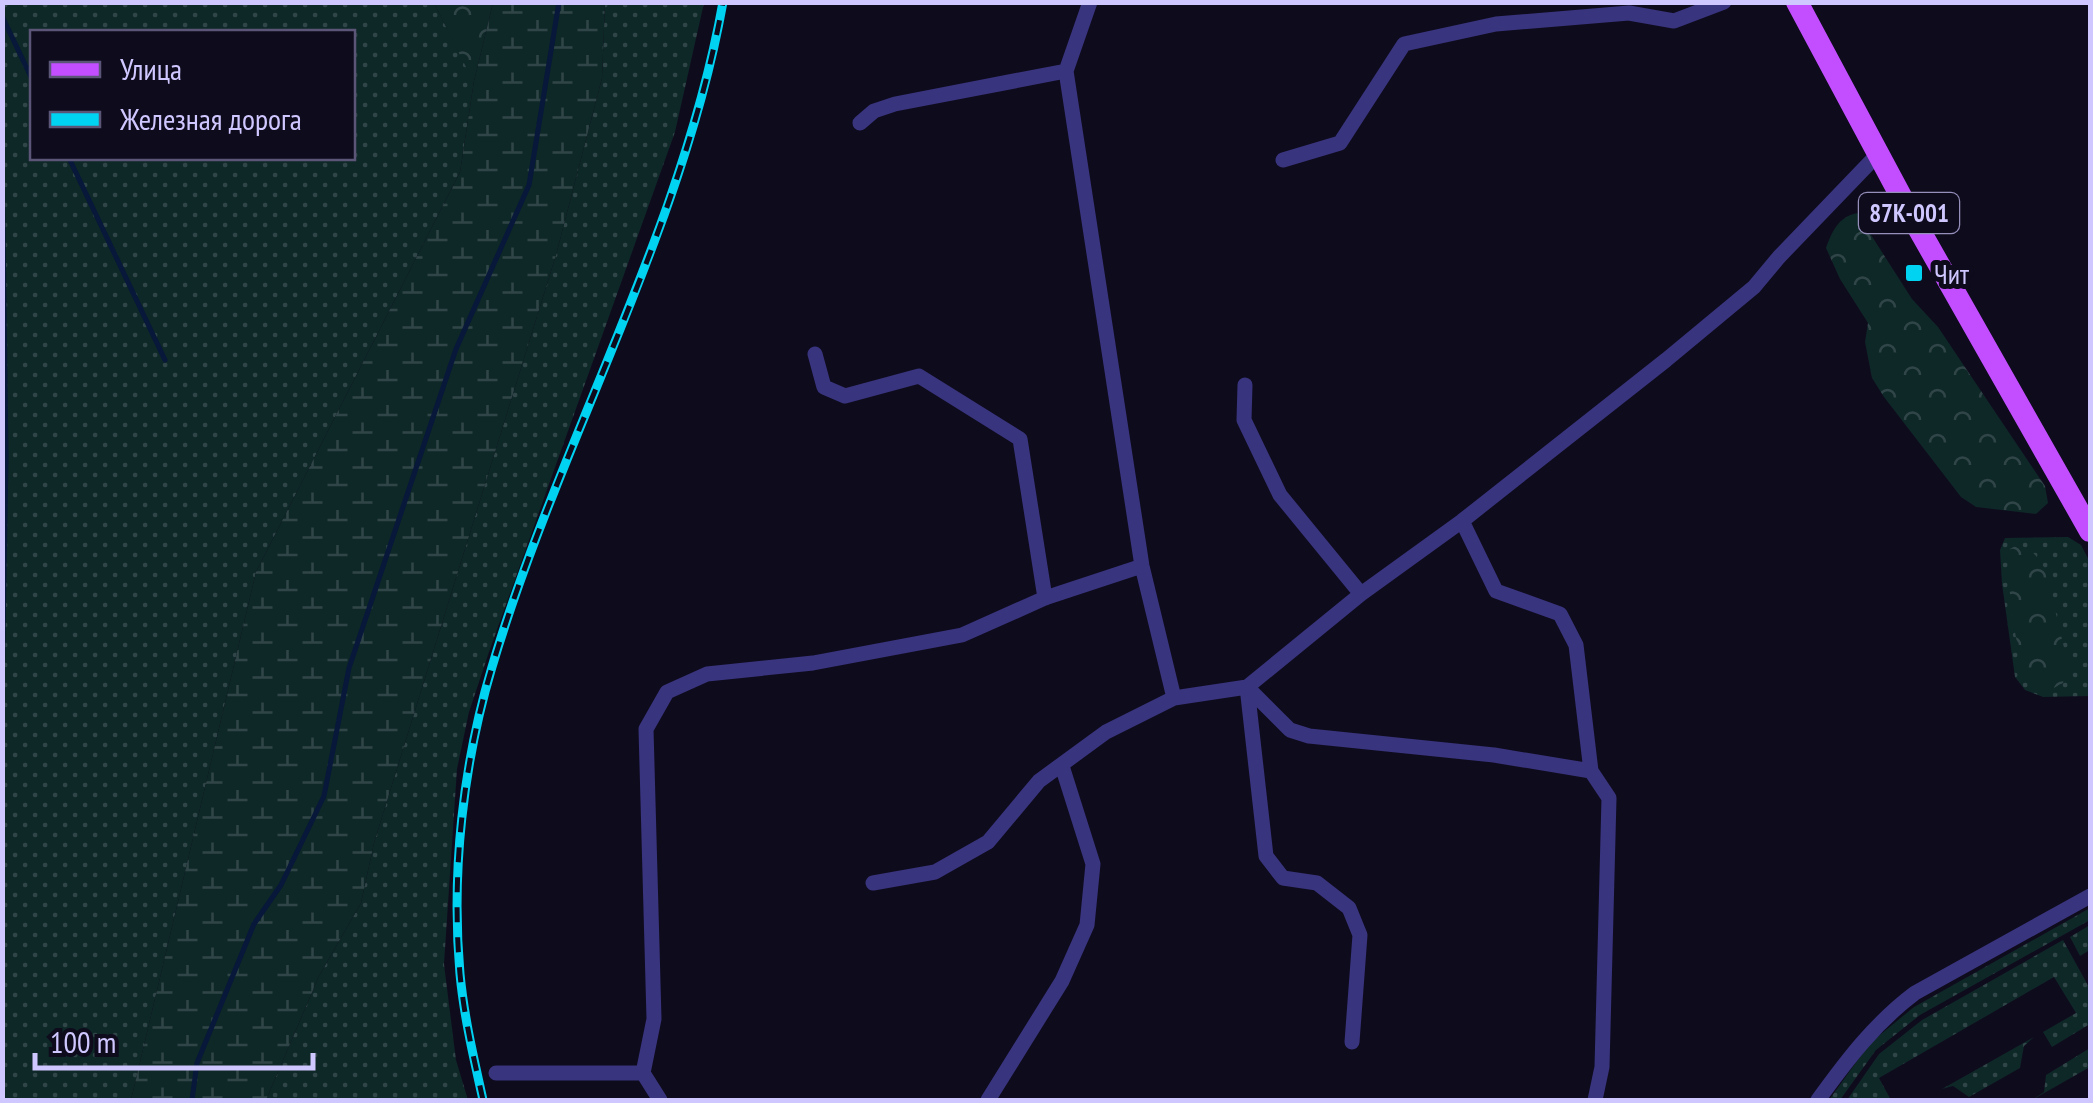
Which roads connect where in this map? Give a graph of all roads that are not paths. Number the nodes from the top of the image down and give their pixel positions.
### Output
1 (1090, 2) edge
2 (1724, 2) edge
3 (1797, 2) edge
4 (1066, 71) junction
5 (860, 123) dead end
6 (1879, 153) junction
7 (1283, 160) dead end
8 (815, 354) dead end
9 (1246, 385) dead end
10 (1462, 521) junction
11 (2090, 531) edge
12 (1142, 566) junction
13 (1361, 594) junction
14 (1045, 598) junction
15 (1247, 686) junction
16 (1174, 698) junction
17 (1062, 766) junction
18 (1591, 771) junction
19 (873, 883) dead end
20 (2090, 896) edge
21 (1352, 1042) dead end
22 (643, 1072) junction
23 (496, 1073) dead end
24 (660, 1100) edge
25 (988, 1100) edge
26 (1596, 1100) edge
27 (1818, 1100) edge

1 - 4 street
2 - 7 street
3 - 6 main road, 87К-001
4 - 5 street
4 - 12 street
6 - 10 street
6 - 11 main road, 87К-001
8 - 14 street
9 - 13 street
10 - 13 street
10 - 18 street
12 - 14 street
12 - 16 street
13 - 15 street
14 - 22 street
15 - 16 street
15 - 18 street
15 - 21 street
16 - 17 street
17 - 19 street
17 - 25 street
18 - 26 street
20 - 27 street
22 - 23 street
22 - 24 street

